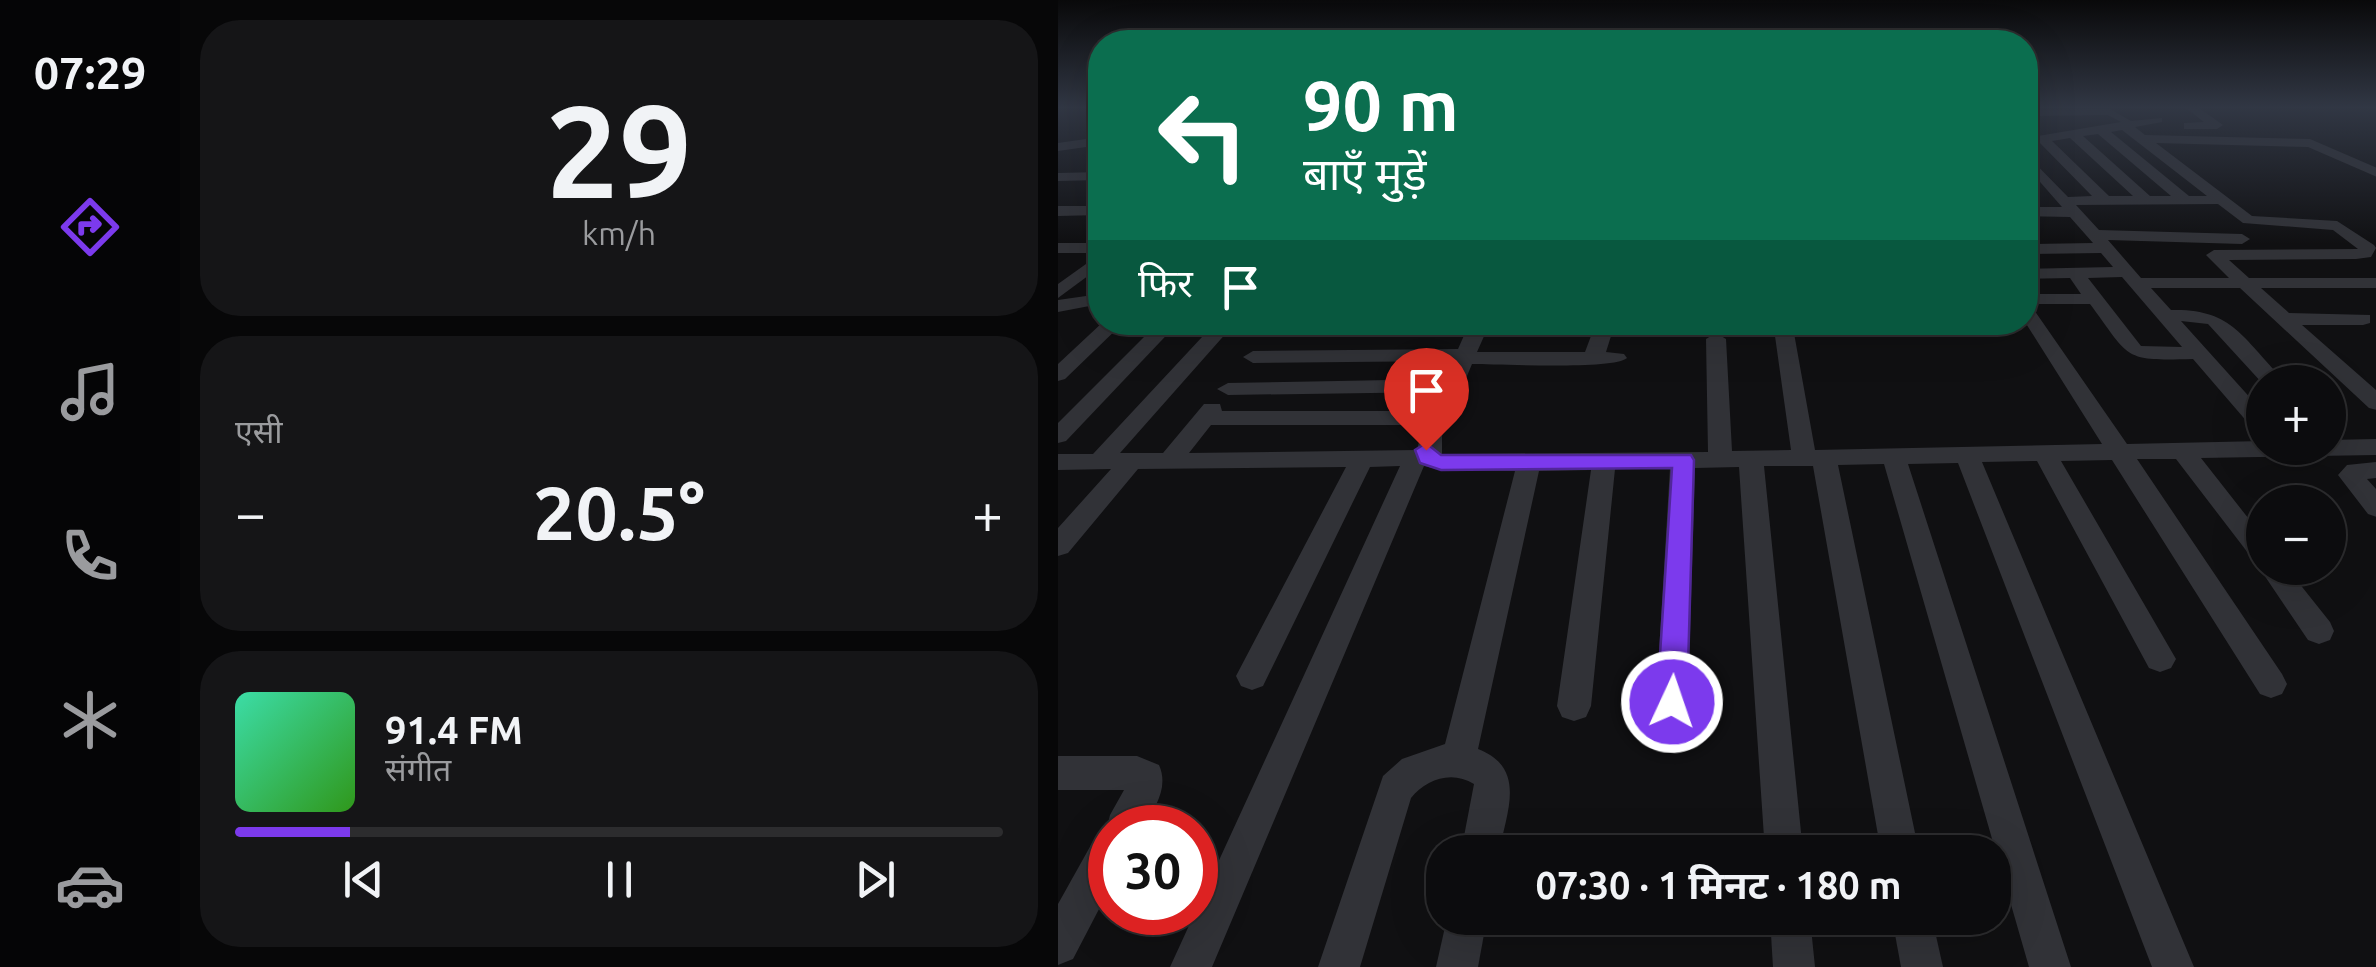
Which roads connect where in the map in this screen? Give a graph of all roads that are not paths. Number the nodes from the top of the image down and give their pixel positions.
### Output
1 (2060, 153) edge
2 (2096, 153) edge
3 (2141, 153) edge
4 (2161, 153) edge
5 (2332, 153) edge
6 (1058, 160) edge
7 (1075, 160) dead end
8 (2376, 173) edge
9 (1088, 176) edge
10 (2038, 176) edge
11 (1058, 177) edge
12 (2038, 199) edge
13 (2146, 200) junction
14 (2185, 200) junction
15 (2222, 200) junction
16 (2105, 201) junction
17 (2067, 207) junction
18 (1088, 210) edge
19 (1058, 211) edge
20 (2038, 211) edge
21 (2252, 222) junction
22 (1058, 228) edge
23 (1088, 228) edge
24 (2099, 242) junction
25 (1058, 248) edge
26 (1088, 248) edge
27 (2038, 249) edge
28 (1088, 268) edge
29 (1058, 271) edge
30 (1084, 271) junction
31 (2075, 273) junction
32 (2038, 274) edge
33 (2132, 278) junction
34 (2244, 283) junction
35 (2318, 283) junction
36 (2376, 283) edge
37 (1058, 293) edge
38 (2038, 299) edge
39 (2095, 299) junction
40 (1088, 301) edge
41 (1088, 304) edge
42 (1058, 306) edge
43 (2165, 316) junction
44 (2285, 319) junction
45 (2370, 324) edge
46 (1058, 325) edge
47 (2038, 329) edge
48 (1101, 335) edge
49 (1157, 335) edge
50 (1215, 335) edge
51 (1271, 335) edge
52 (1473, 335) edge
53 (1600, 335) edge
54 (1784, 335) edge
55 (1716, 340) dead end
56 (2198, 354) junction
57 (1463, 356) junction
58 (1253, 357) junction
59 (1594, 358) junction
60 (1617, 358) dead end
61 (2257, 365) edge
62 (1058, 376) edge
63 (1450, 386) junction
64 (1228, 389) junction
65 (2376, 403) edge
66 (2246, 407) edge
67 (1204, 418) junction
68 (1437, 418) junction
69 (1058, 436) edge
70 (2346, 446) edge
71 (2376, 447) edge
72 (2246, 449) edge
73 (2183, 451) junction
74 (2118, 452) junction
75 (2045, 453) junction
76 (1967, 455) junction
77 (1894, 456) junction
78 (1421, 458) junction
79 (1814, 458) junction
80 (1362, 459) junction
81 (1683, 460) junction
82 (1736, 460) junction
83 (1604, 461) junction
84 (1058, 462) edge
85 (1099, 462) junction
86 (1169, 462) junction
87 (1130, 463) junction
88 (1528, 463) junction
89 (2376, 470) edge
90 (2376, 508) edge
91 (1063, 534) edge
92 (2246, 534) edge
93 (2284, 585) edge
94 (2319, 631) dead end
95 (2160, 659) dead end
96 (1252, 676) dead end
97 (2271, 684) dead end
98 (1672, 702) dead end
99 (1574, 706) dead end
100 (1458, 761) junction
101 (1058, 773) edge
102 (1136, 805) edge
103 (1483, 835) edge
104 (1782, 835) edge
105 (1896, 835) edge
106 (1088, 880) edge
107 (1068, 908) edge
108 (1463, 935) edge
109 (1791, 935) edge
110 (1915, 935) edge
111 (1058, 944) edge
112 (1191, 967) edge
113 (1339, 967) edge
114 (1457, 967) edge
115 (1794, 967) edge
116 (1922, 967) edge
117 (2050, 967) edge
118 (2173, 967) edge

1 - 16 street
2 - 13 street
3 - 14 street
4 - 15 street
5 - 8 street
6 - 7 street
9 - 11 street
10 - 17 street
12 - 17 street
13 - 14 street
13 - 16 street
14 - 15 street
15 - 21 street
16 - 17 street
17 - 20 street
17 - 24 street
18 - 19 street
21 - 24 street
21 - 34 street
22 - 23 street
24 - 27 street
24 - 33 street
25 - 26 street
28 - 30 street
29 - 30 street
30 - 37 street
31 - 32 street
31 - 33 street
31 - 39 street
33 - 34 street
33 - 43 street
34 - 35 street
34 - 44 street
35 - 36 street
35 - 45 street
38 - 39 street
39 - 56 street
40 - 42 street
41 - 46 street
43 - 56 street
43 - 61 street
44 - 45 street
44 - 65 street
47 - 74 street
48 - 62 street
49 - 69 street
50 - 85 street
51 - 58 street
52 - 57 street
53 - 59 street
54 - 79 street
55 - 82 street
56 - 66 street
57 - 58 street
57 - 59 street
57 - 63 street
58 - 64 street
59 - 60 street
63 - 64 street
63 - 68 street
64 - 67 street
67 - 68 street
67 - 86 street
68 - 78 street
70 - 71 street
72 - 73 street
73 - 74 street
73 - 92 street
74 - 75 street
74 - 97 street
75 - 76 street
75 - 95 street
76 - 77 street
76 - 118 street
77 - 79 street
77 - 117 street
78 - 80 street
78 - 88 street
78 - 112 street
79 - 82 street
79 - 105 street
80 - 86 street
80 - 96 street
81 - 82 street
81 - 83 street
81 - 98 street
82 - 104 street
83 - 88 street
83 - 99 street
84 - 85 street
85 - 87 street
86 - 87 street
87 - 91 street
88 - 100 street
89 - 90 street
93 - 94 street
100 - 103 street
100 - 113 street
101 - 102 street
106 - 107 street
107 - 111 street
108 - 114 street
109 - 115 street
110 - 116 street

